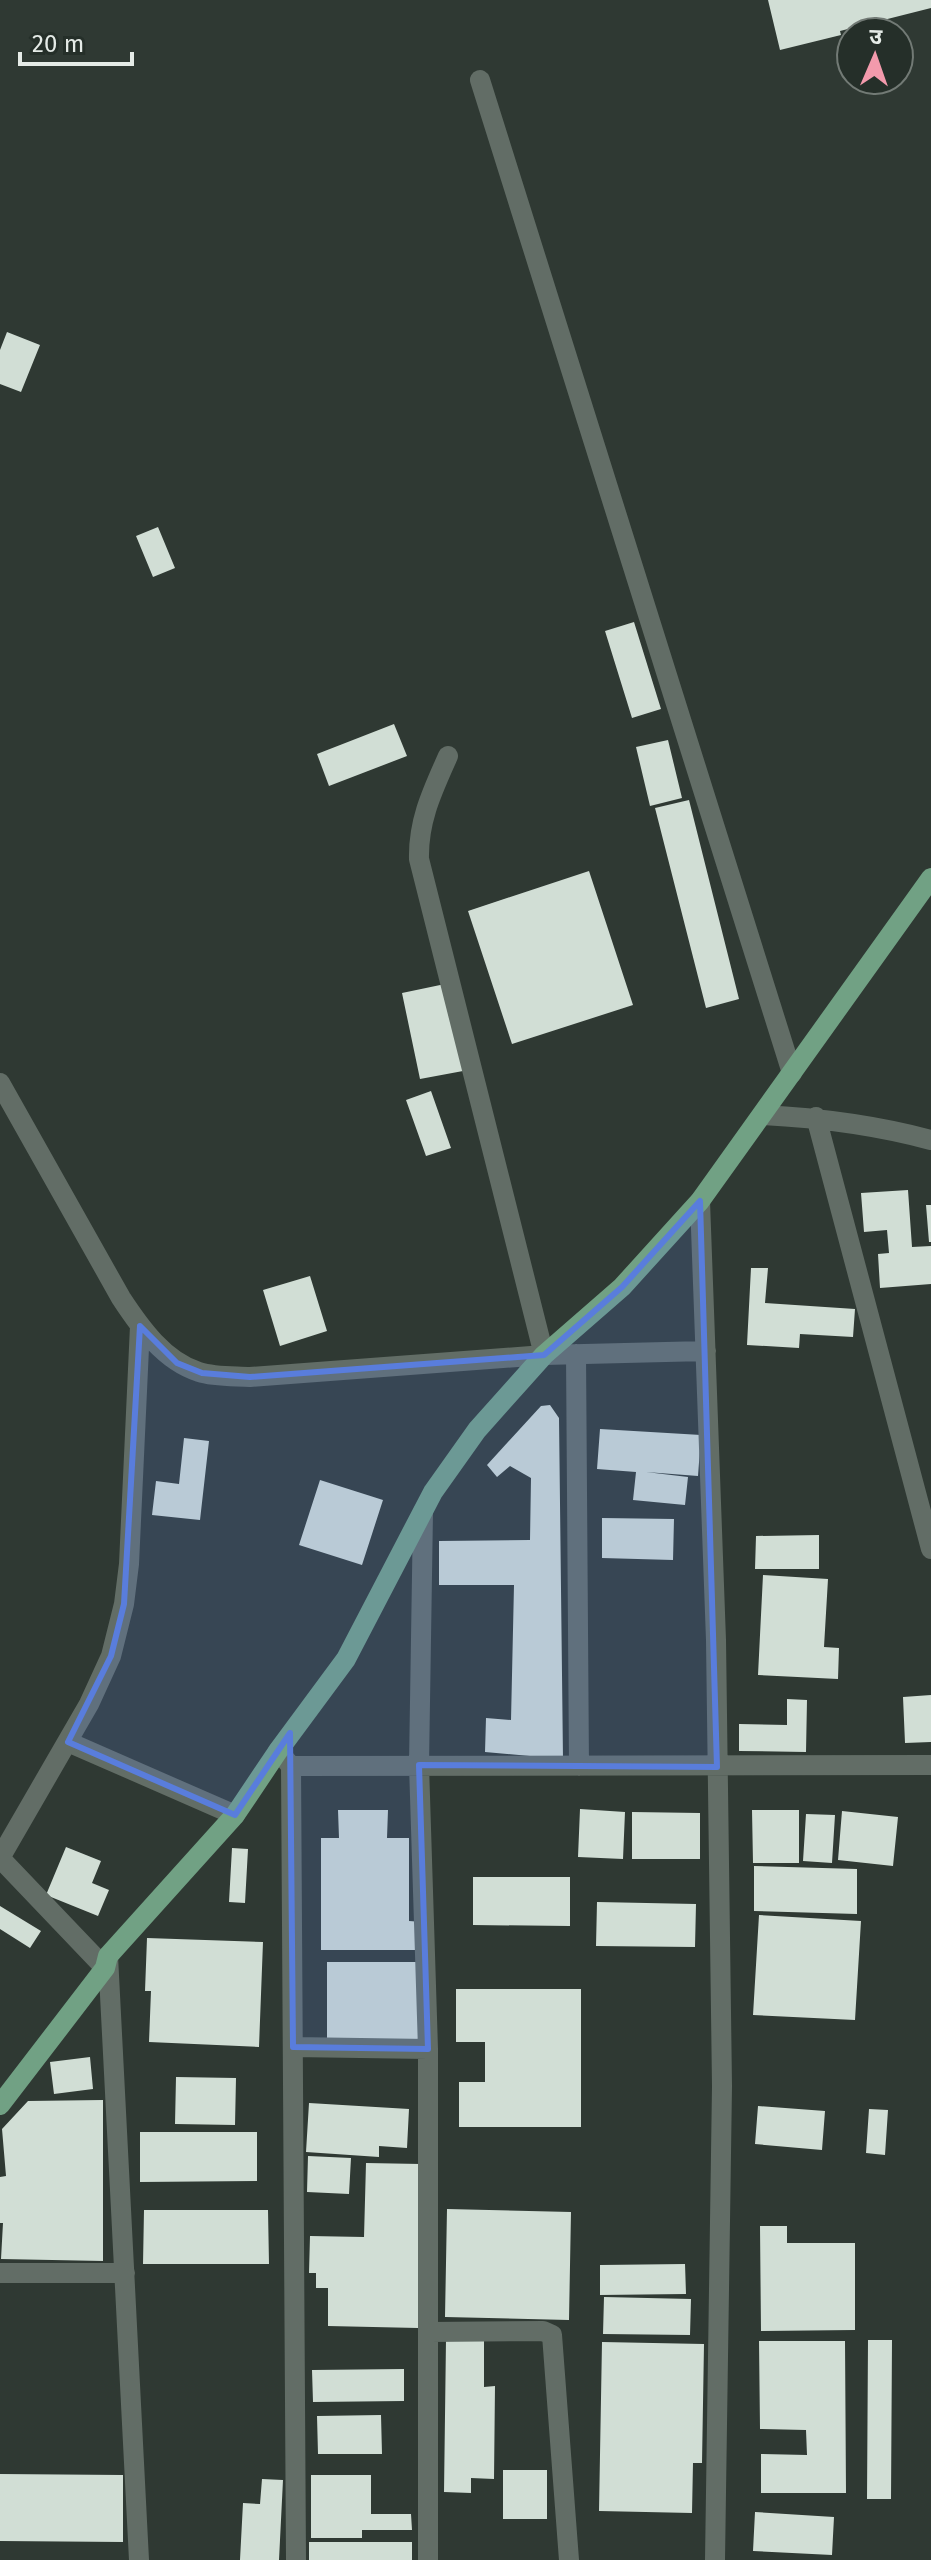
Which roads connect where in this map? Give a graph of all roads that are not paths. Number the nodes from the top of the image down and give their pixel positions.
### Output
1 (480, 80) dead end
2 (448, 756) dead end
3 (931, 878) edge
4 (792, 1073) junction
5 (0, 1083) edge
6 (763, 1115) junction
7 (816, 1117) junction
8 (931, 1140) edge
9 (700, 1201) junction
10 (140, 1326) junction
11 (706, 1351) junction
12 (576, 1354) junction
13 (544, 1355) junction
14 (423, 1512) junction
15 (931, 1549) edge
16 (68, 1742) junction
17 (284, 1759) junction
18 (419, 1765) junction
19 (931, 1765) edge
20 (579, 1766) junction
21 (717, 1767) junction
22 (235, 1815) junction
23 (0, 1858) edge
24 (107, 1962) junction
25 (293, 2047) junction
26 (428, 2049) junction
27 (0, 2105) edge
28 (0, 2273) edge
29 (125, 2273) junction
30 (430, 2332) junction
31 (139, 2560) edge
32 (296, 2560) edge
33 (428, 2560) edge
34 (569, 2560) edge
35 (715, 2560) edge

1 - 4 street
2 - 13 street
3 - 4 main road
4 - 6 main road
5 - 10 street
6 - 7 street
6 - 9 main road
7 - 8 street
7 - 15 street
9 - 11 street
9 - 13 main road
10 - 13 street
10 - 16 street
11 - 12 street
11 - 21 street
12 - 13 street
12 - 20 street
13 - 14 main road
14 - 17 main road
14 - 18 street
16 - 22 street
16 - 23 street
17 - 18 street
17 - 22 main road
17 - 25 street
18 - 20 street
18 - 26 street
19 - 21 street
20 - 21 street
21 - 35 street
22 - 24 main road
23 - 24 street
24 - 27 main road
24 - 29 street
25 - 26 street
25 - 32 street
26 - 30 street
28 - 29 street
29 - 31 street
30 - 33 street
30 - 34 street

